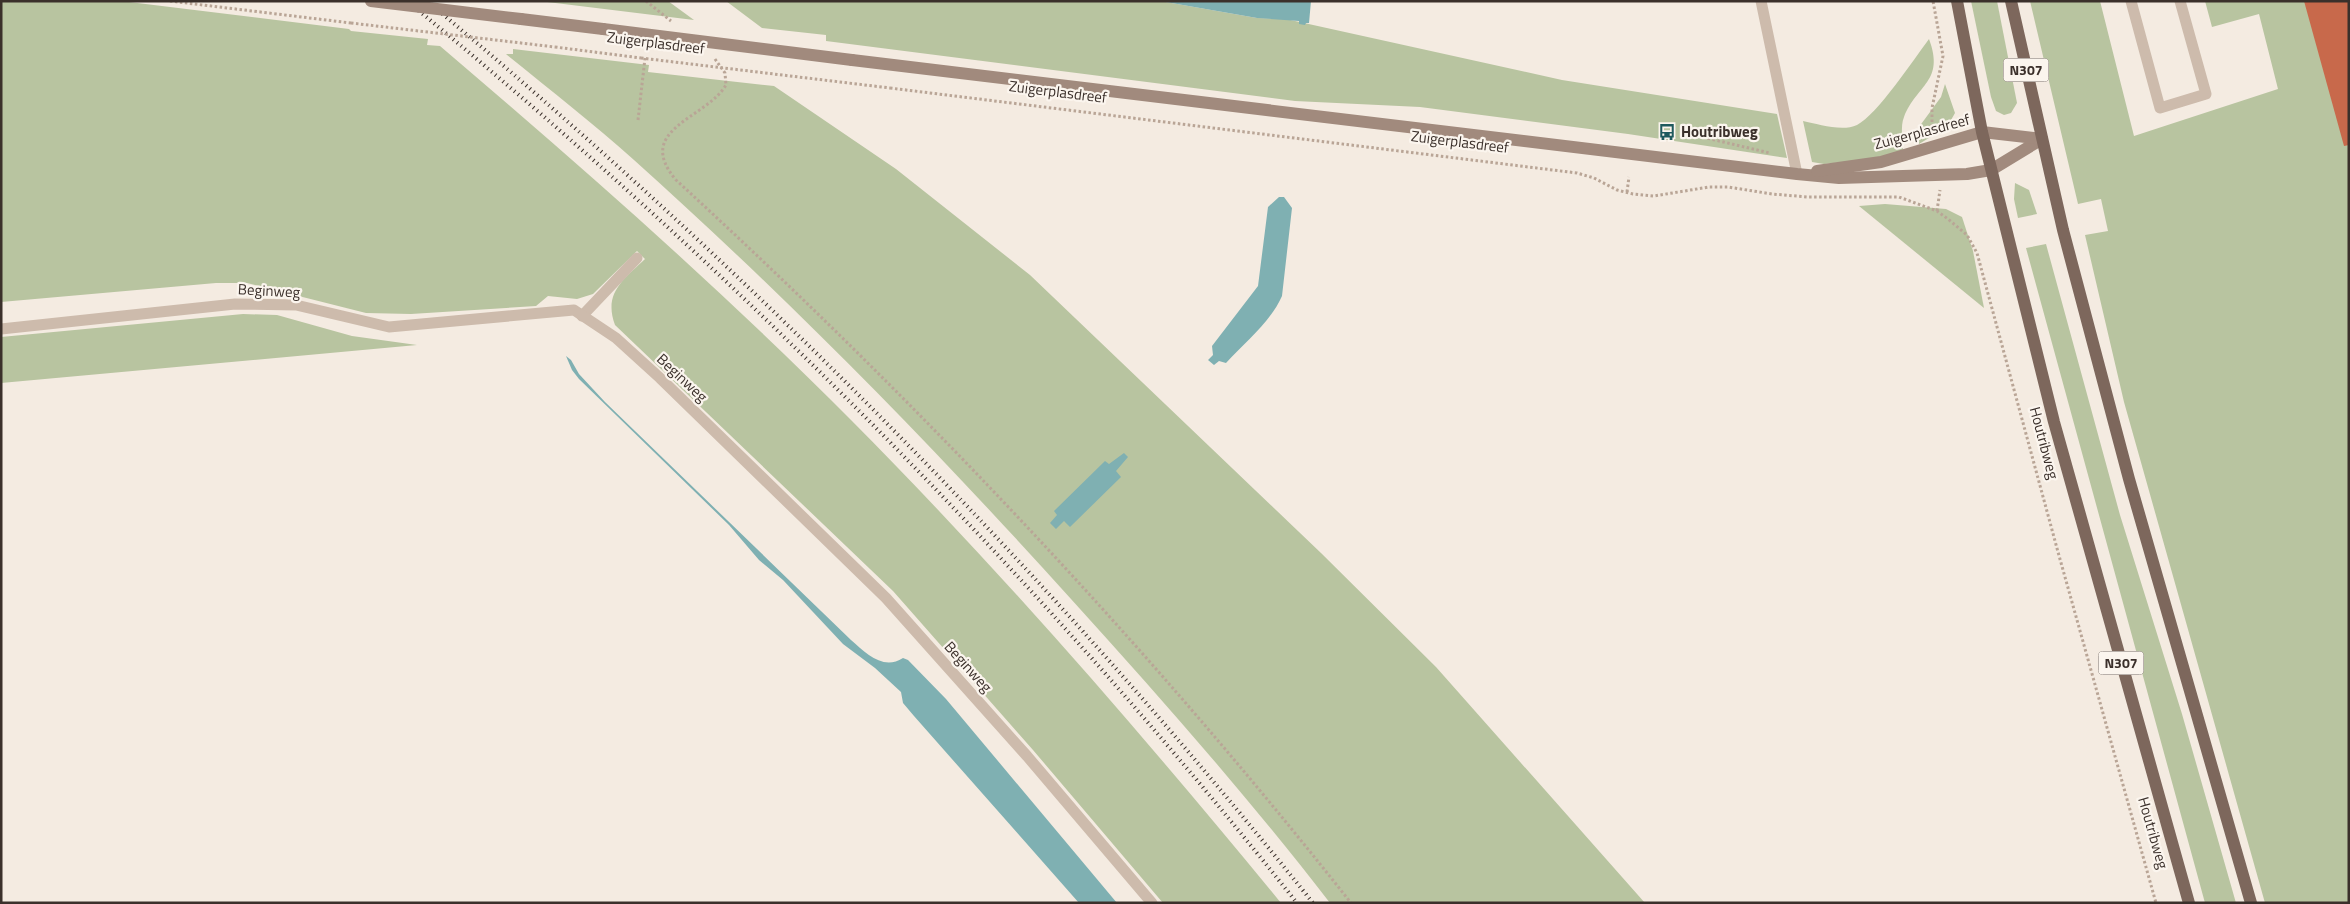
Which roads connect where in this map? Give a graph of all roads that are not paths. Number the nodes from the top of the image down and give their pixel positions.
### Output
1 (370, 1) edge
2 (1761, 1) edge
3 (1957, 1) edge
4 (2011, 1) edge
5 (2131, 1) edge
6 (2180, 1) edge
7 (1982, 132) junction
8 (2042, 139) junction
9 (1991, 170) junction
10 (1797, 174) junction
11 (637, 258) dead end
12 (582, 316) junction
13 (1, 329) edge
14 (1152, 903) edge
15 (2189, 903) edge
16 (2251, 903) edge

1 - 10 main road, Zuigerplasdreef, bridge
2 - 10 lane
3 - 7 main road, Houtribweg / N307
4 - 8 main road, N307
5 - 6 lane
7 - 8 main road, Zuigerplasdreef
7 - 9 main road, Houtribweg / N307
7 - 10 main road, Zuigerplasdreef
8 - 9 main road, Zuigerplasdreef
8 - 16 main road, N307
9 - 10 main road, Zuigerplasdreef
9 - 15 main road, Houtribweg / N307
11 - 12 lane
12 - 13 lane, Beginweg
12 - 14 lane, Beginweg

